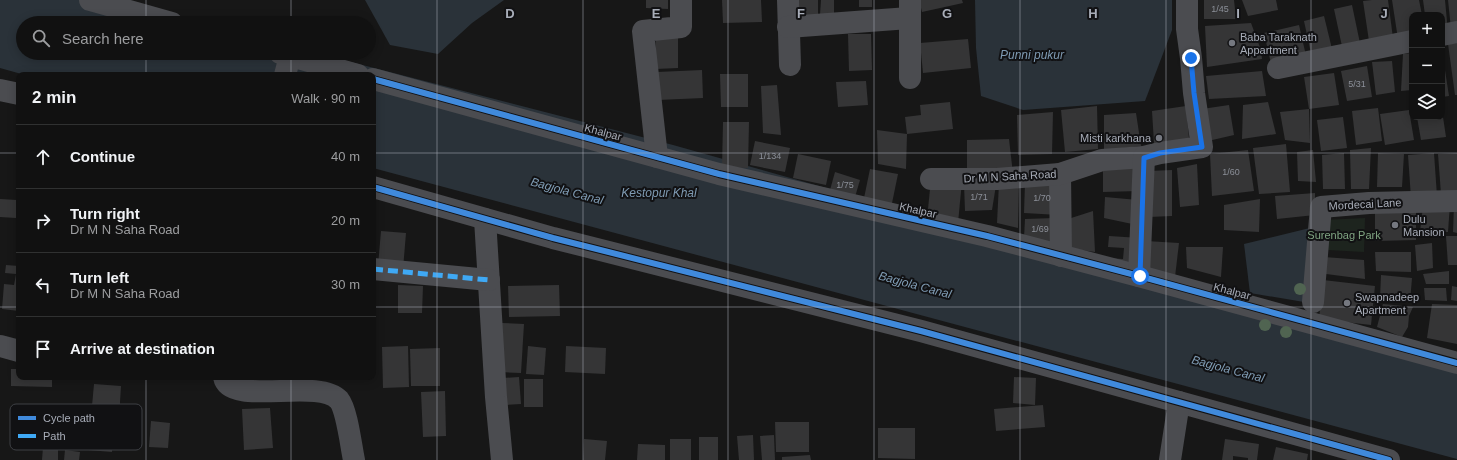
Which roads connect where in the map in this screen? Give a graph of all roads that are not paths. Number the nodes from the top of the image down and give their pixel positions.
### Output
1 (90, 0) edge
2 (681, 0) edge
3 (788, 0) edge
4 (1187, 0) edge
5 (910, 9) edge
6 (147, 16) edge
7 (788, 27) junction
8 (1457, 32) edge
9 (1445, 34) edge
10 (1409, 42) edge
11 (285, 61) edge
12 (790, 65) dead end
13 (1278, 68) dead end
14 (342, 72) edge
15 (910, 78) dead end
16 (376, 80) edge
17 (0, 90) edge
18 (16, 93) edge
19 (657, 157) junction
20 (1144, 158) junction
21 (1060, 174) junction
22 (931, 179) dead end
23 (376, 188) edge
24 (1457, 201) edge
25 (485, 219) junction
26 (1061, 256) junction
27 (376, 270) edge
28 (1140, 276) junction
29 (489, 280) junction
30 (1313, 302) dead end
31 (0, 346) edge
32 (16, 350) edge
33 (1457, 363) edge
34 (225, 380) edge
35 (1179, 402) junction
36 (354, 460) edge
37 (502, 460) edge
38 (1170, 460) edge
39 (1390, 460) edge

1 - 6 street
2 - 19 street
3 - 7 street
4 - 20 street, Dr M N Saha Road
5 - 7 street
5 - 15 street
7 - 12 street
8 - 9 street
10 - 13 street
11 - 14 street
16 - 19 street, Khalpar
17 - 18 street
19 - 26 street, Khalpar
20 - 21 street, Dr M N Saha Road
20 - 28 street
21 - 22 street, Dr M N Saha Road
21 - 26 street
23 - 25 street
24 - 30 street, Mordecai Lane
25 - 29 street
25 - 35 street
26 - 28 street, Khalpar
27 - 29 street
28 - 33 street, Khalpar
29 - 37 street
31 - 32 street
34 - 36 street
35 - 38 street
35 - 39 street

